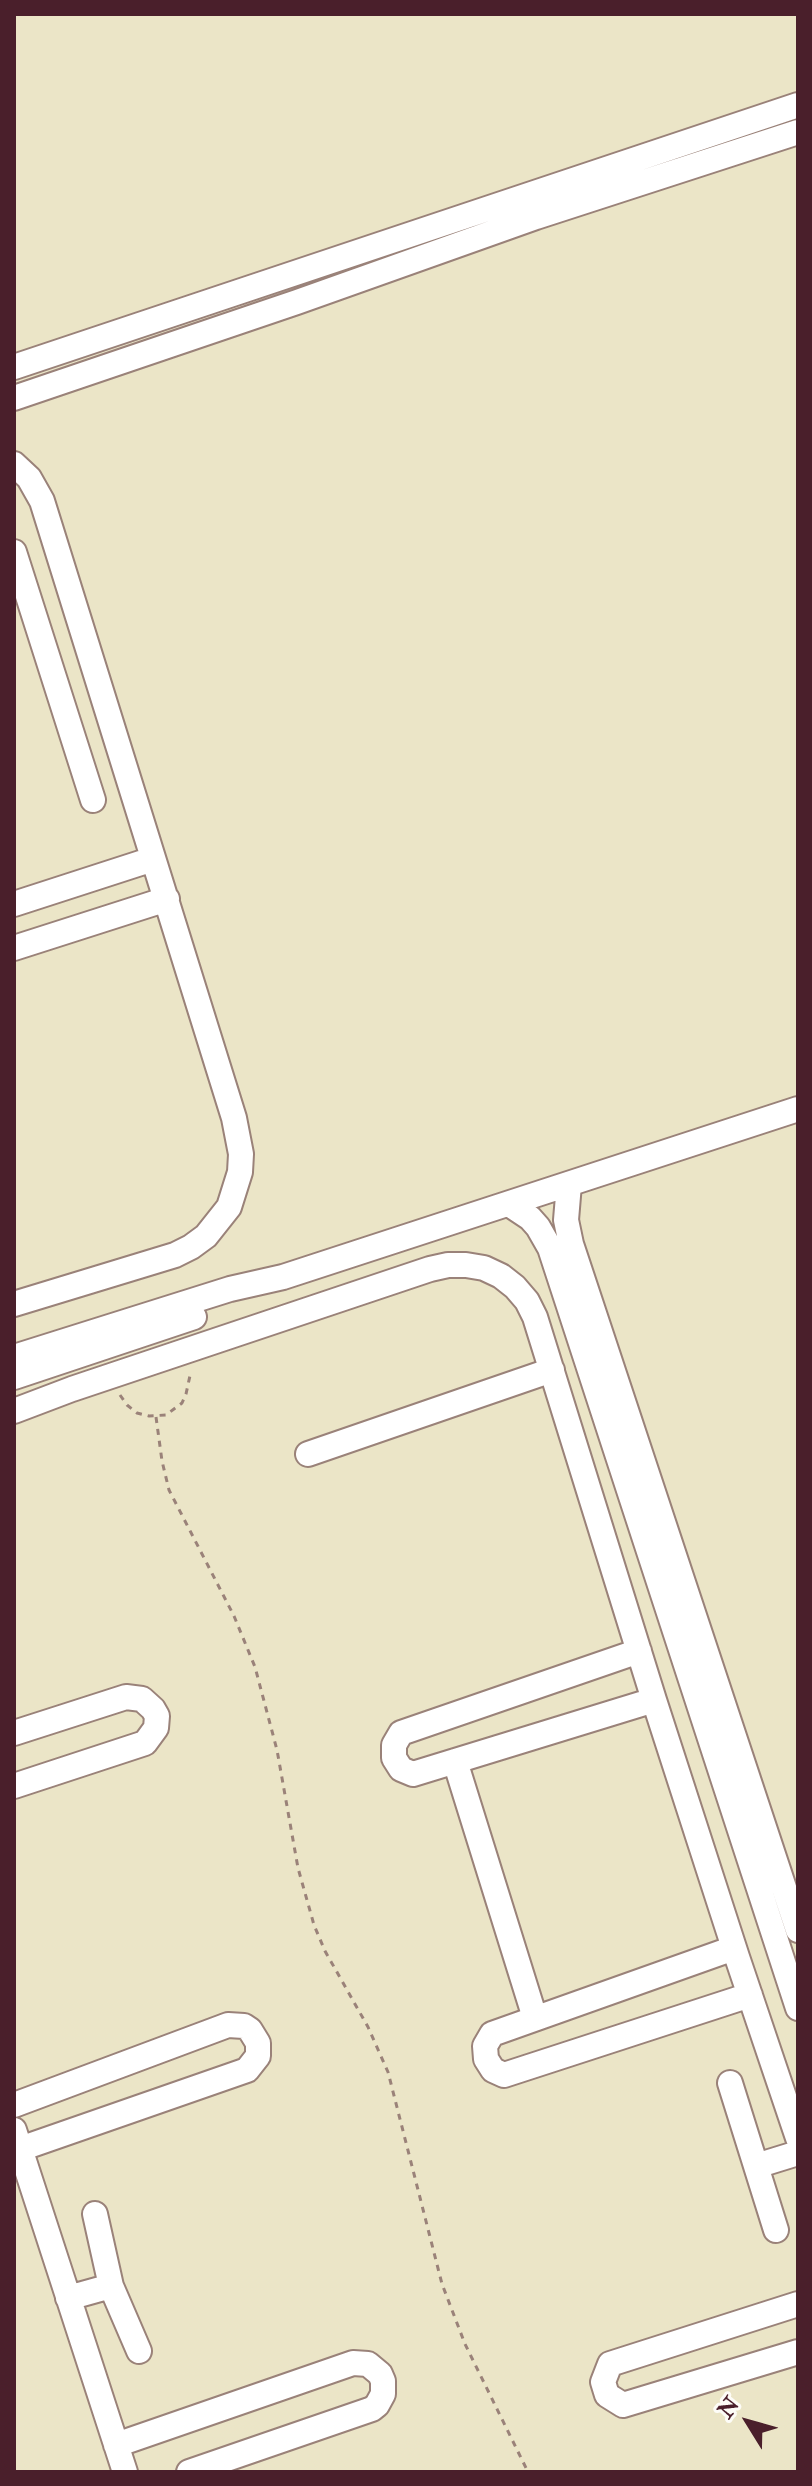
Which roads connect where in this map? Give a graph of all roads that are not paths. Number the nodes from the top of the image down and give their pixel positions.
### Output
1 (798, 105) edge
2 (798, 132) edge
3 (14, 367) edge
4 (14, 398) edge
5 (14, 464) edge
6 (14, 552) edge
7 (89, 651) junction
8 (50, 664) junction
9 (93, 800) dead end
10 (153, 859) junction
11 (167, 899) junction
12 (14, 904) edge
13 (14, 948) edge
14 (798, 1109) edge
15 (569, 1184) junction
16 (509, 1204) junction
17 (283, 1277) junction
18 (14, 1304) edge
19 (14, 1357) edge
20 (552, 1370) junction
21 (14, 1377) edge
22 (14, 1411) edge
23 (308, 1454) dead end
24 (639, 1651) junction
25 (654, 1700) junction
26 (14, 1733) edge
27 (455, 1761) junction
28 (14, 1786) edge
29 (798, 1930) edge
30 (734, 1948) junction
31 (750, 1995) junction
32 (798, 2008) edge
33 (535, 2018) junction
34 (730, 2083) dead end
35 (14, 2105) edge
36 (798, 2138) edge
37 (17, 2139) edge
38 (798, 2153) edge
39 (756, 2166) junction
40 (95, 2214) dead end
41 (776, 2230) dead end
42 (111, 2286) junction
43 (68, 2298) junction
44 (798, 2304) edge
45 (139, 2351) dead end
46 (798, 2352) edge
47 (116, 2445) junction
48 (125, 2472) edge
49 (189, 2472) edge

1 - 3 street
2 - 4 street
5 - 7 street
6 - 8 street
7 - 8 street
7 - 10 street
8 - 9 street
10 - 11 street
10 - 12 street
11 - 13 street
11 - 18 street
14 - 15 street
15 - 16 street
15 - 29 street
16 - 17 street
16 - 32 street
17 - 19 street
17 - 21 street
20 - 22 street
20 - 23 street
20 - 24 street
24 - 25 street
24 - 27 street
25 - 27 street
25 - 30 street
26 - 28 street
27 - 33 street
30 - 31 street
30 - 33 street
31 - 33 street
31 - 36 street
34 - 39 street
35 - 37 street
37 - 43 street
38 - 39 street
39 - 41 street
40 - 42 street
42 - 43 street
42 - 45 street
43 - 47 street
44 - 46 street
47 - 48 street
47 - 49 street

